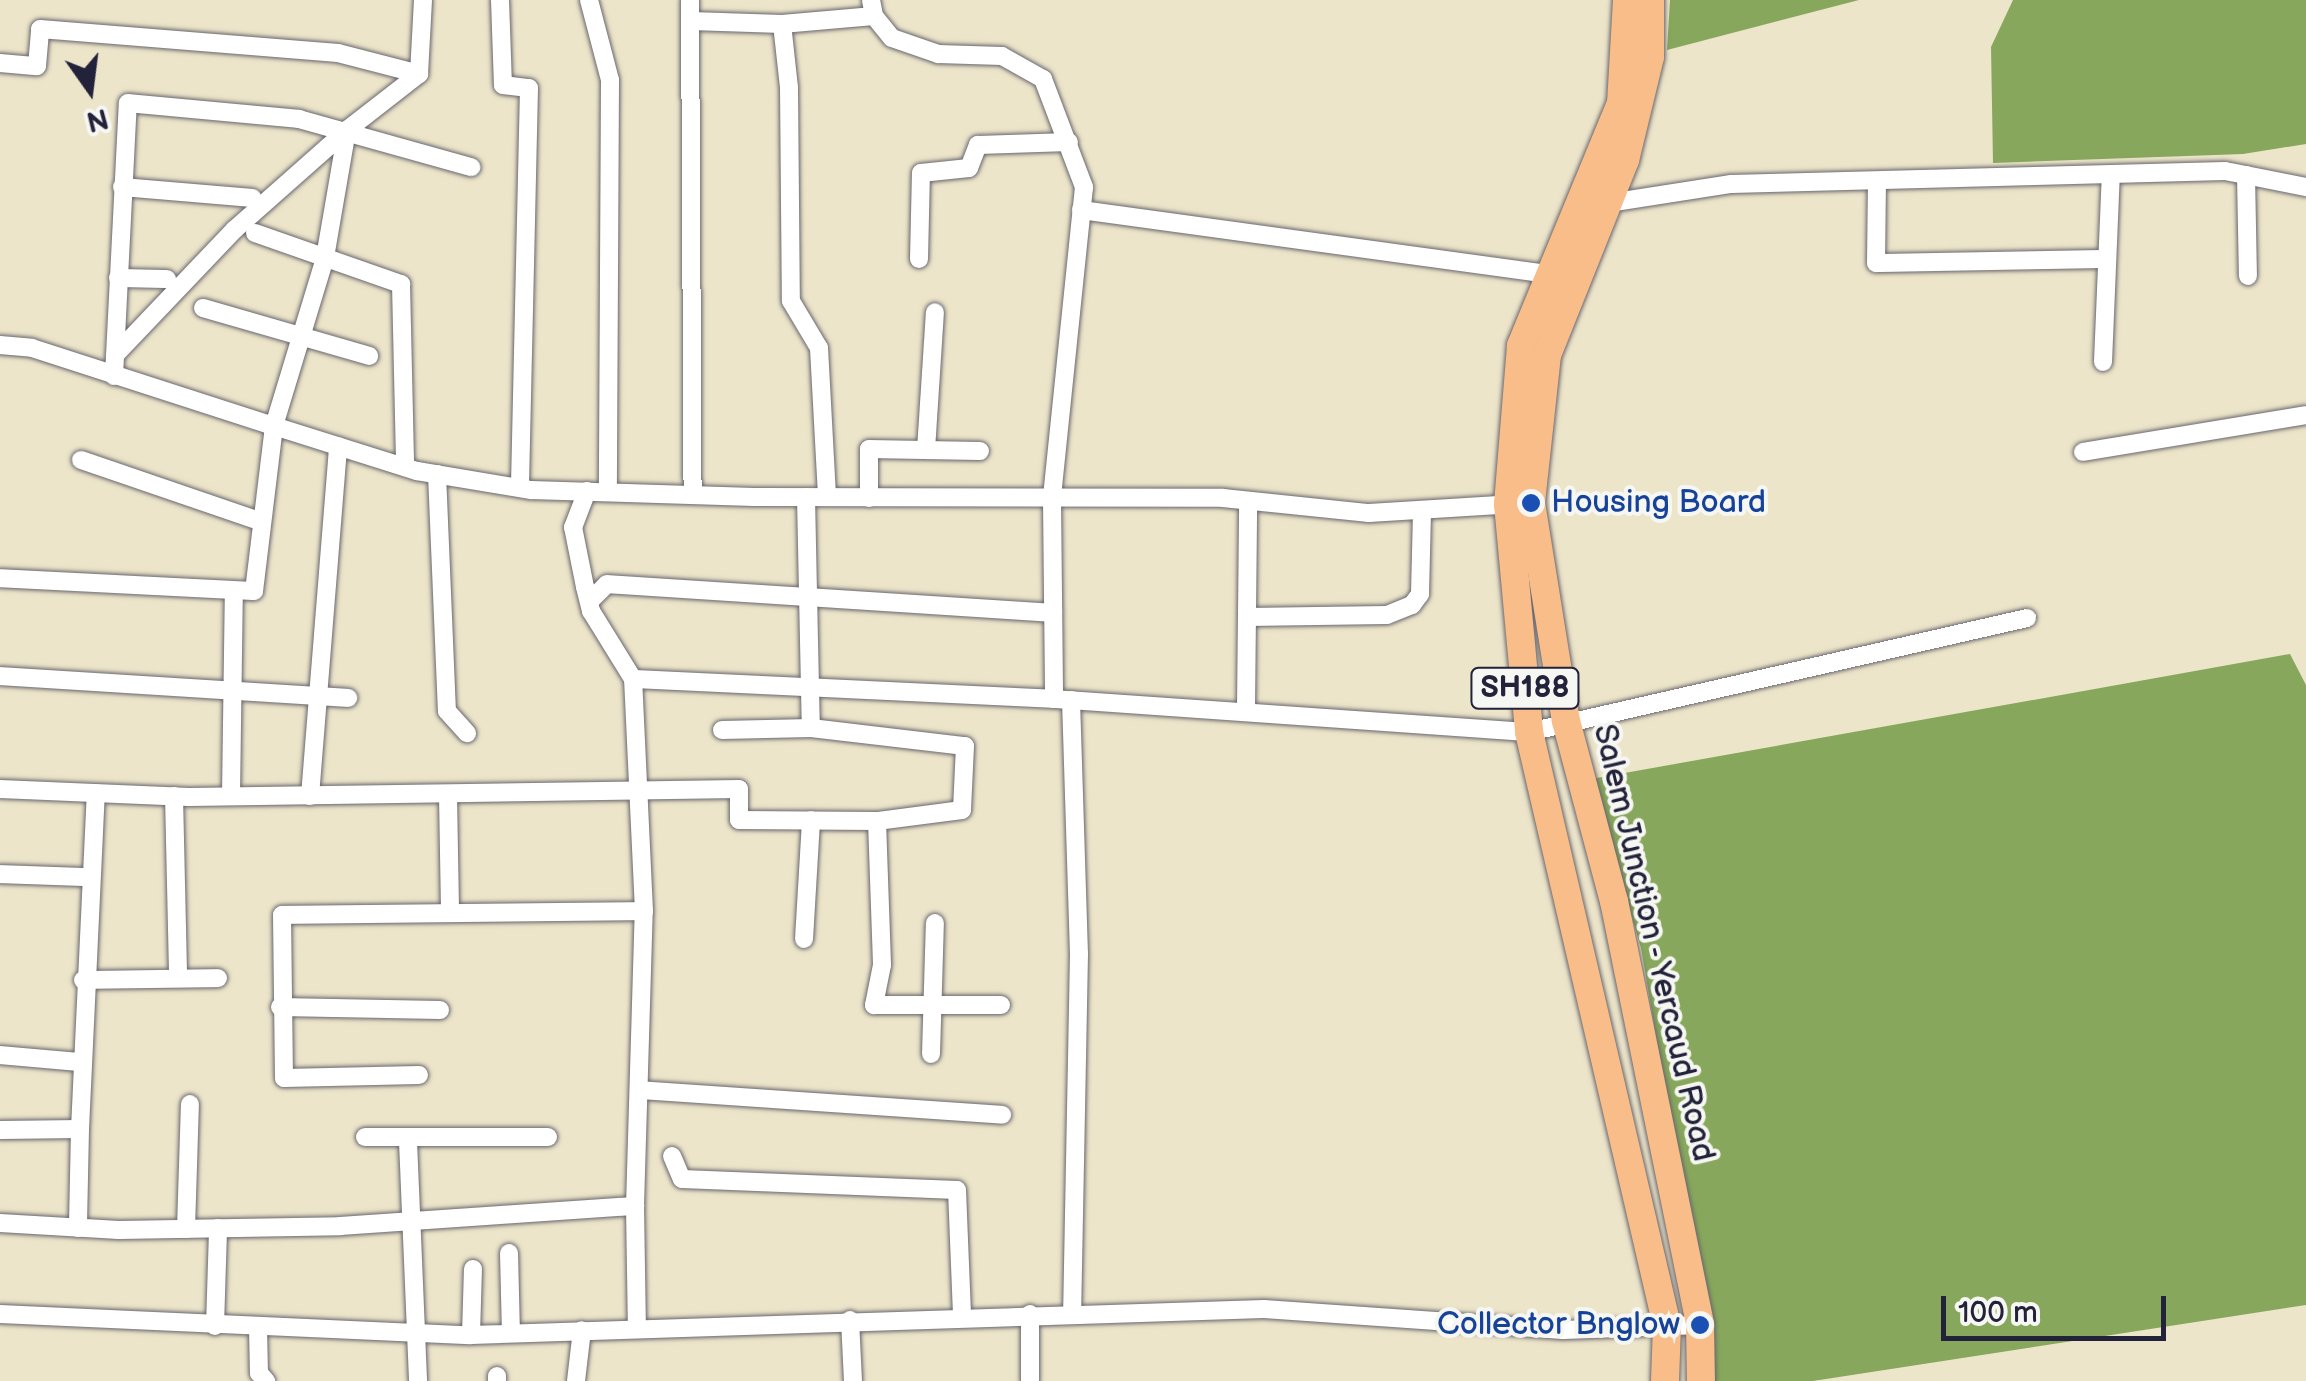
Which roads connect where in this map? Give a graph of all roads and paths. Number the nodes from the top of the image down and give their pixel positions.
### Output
1 (423, 0) edge
2 (500, 0) edge
3 (589, 0) edge
4 (690, 0) edge
5 (1627, 0) edge
6 (1650, 0) edge
7 (872, 8) edge
8 (691, 21) junction
9 (782, 24) junction
10 (0, 63) edge
11 (419, 74) junction
12 (347, 130) junction
13 (1070, 142) junction
14 (471, 167) dead end
15 (2111, 174) junction
16 (2246, 175) junction
17 (1877, 181) junction
18 (122, 187) junction
19 (2306, 187) edge
20 (253, 198) dead end
21 (1609, 203) junction
22 (1081, 210) junction
23 (255, 233) dead end
24 (325, 258) junction
25 (919, 258) dead end
26 (2107, 259) junction
27 (1552, 275) junction
28 (2248, 276) dead end
29 (118, 278) junction
30 (167, 280) dead end
31 (204, 308) dead end
32 (935, 312) dead end
33 (298, 339) junction
34 (0, 345) edge
35 (115, 355) junction
36 (370, 356) dead end
37 (2103, 362) dead end
38 (114, 376) junction
39 (2306, 415) edge
40 (274, 426) junction
41 (338, 446) junction
42 (926, 450) junction
43 (980, 451) dead end
44 (2083, 452) dead end
45 (81, 460) dead end
46 (405, 467) junction
47 (436, 474) junction
48 (520, 488) junction
49 (587, 492) junction
50 (608, 492) junction
51 (693, 494) junction
52 (806, 497) junction
53 (827, 497) junction
54 (869, 498) junction
55 (1052, 499) junction
56 (1248, 501) junction
57 (1520, 504) junction
58 (1422, 510) junction
59 (262, 522) junction
60 (0, 578) edge
61 (234, 590) junction
62 (809, 597) junction
63 (592, 599) junction
64 (1053, 613) junction
65 (1247, 617) junction
66 (2027, 618) dead end
67 (0, 676) edge
68 (633, 679) junction
69 (808, 688) junction
70 (233, 692) junction
71 (318, 696) junction
72 (348, 698) dead end
73 (1062, 700) junction
74 (1246, 709) junction
75 (1566, 721) junction
76 (810, 728) junction
77 (722, 730) dead end
78 (1529, 732) junction
79 (467, 733) dead end
80 (0, 789) edge
81 (96, 793) junction
82 (642, 794) junction
83 (448, 795) junction
84 (174, 796) junction
85 (230, 796) junction
86 (310, 796) junction
87 (811, 820) junction
88 (877, 821) junction
89 (0, 874) edge
90 (88, 877) junction
91 (644, 910) junction
92 (450, 913) junction
93 (934, 922) dead end
94 (804, 939) dead end
95 (178, 978) junction
96 (218, 978) dead end
97 (83, 980) junction
98 (934, 1005) junction
99 (1001, 1005) dead end
100 (280, 1007) junction
101 (440, 1010) dead end
102 (931, 1054) dead end
103 (0, 1055) edge
104 (80, 1062) junction
105 (420, 1075) dead end
106 (638, 1090) junction
107 (190, 1104) dead end
108 (1002, 1115) dead end
109 (80, 1129) junction
110 (0, 1130) edge
111 (365, 1137) dead end
112 (548, 1137) dead end
113 (408, 1141) junction
114 (672, 1156) dead end
115 (635, 1206) junction
116 (413, 1221) junction
117 (0, 1222) edge
118 (78, 1228) junction
119 (218, 1228) junction
120 (186, 1229) junction
121 (509, 1253) dead end
122 (473, 1268) dead end
123 (1072, 1313) junction
124 (0, 1314) edge
125 (1030, 1314) junction
126 (962, 1316) junction
127 (850, 1320) junction
128 (216, 1326) junction
129 (1667, 1326) junction
130 (1700, 1326) junction
131 (258, 1328) junction
132 (637, 1328) junction
133 (582, 1330) junction
134 (415, 1333) junction
135 (511, 1333) junction
136 (471, 1335) junction
137 (266, 1381) edge
138 (418, 1381) edge
139 (576, 1381) edge
140 (853, 1381) edge
141 (1030, 1381) edge
142 (1665, 1381) edge
143 (1700, 1381) edge

1 - 11 street
2 - 48 street
3 - 50 street
4 - 8 street
5 - 27 main road, SH188
6 - 21 main road, Salem Junction - Yercaud Road / SH188
7 - 9 street
7 - 13 street
8 - 9 street
8 - 51 street
9 - 53 street
10 - 11 street
11 - 12 street
12 - 14 street
12 - 18 street
12 - 24 street
12 - 35 street
13 - 22 street
13 - 25 street
15 - 16 street
15 - 17 street
15 - 26 street
16 - 19 street
16 - 28 street
17 - 21 street
17 - 26 street
18 - 20 street
18 - 29 street
21 - 57 main road, Salem Junction - Yercaud Road / SH188
22 - 27 street
22 - 55 street
23 - 24 street
24 - 33 street
24 - 46 street
26 - 37 street
27 - 57 main road, SH188
29 - 30 street
29 - 35 street
31 - 33 street
32 - 42 street
33 - 36 street
33 - 40 street
34 - 38 street
35 - 38 street
38 - 40 street
39 - 44 street
40 - 41 street
40 - 59 street
41 - 46 street
41 - 71 street
42 - 43 street
42 - 54 street
45 - 59 street
46 - 47 street
47 - 48 street
47 - 79 street
48 - 49 street
49 - 50 street
49 - 63 street
50 - 51 street
51 - 52 street
52 - 53 street
52 - 62 street
53 - 54 street
54 - 55 street
55 - 56 street
55 - 64 street
56 - 58 street
56 - 65 street
57 - 58 street
57 - 75 main road, Salem Junction - Yercaud Road / SH188
57 - 78 main road, SH188
58 - 65 street
59 - 61 street
60 - 61 street
61 - 70 street
62 - 63 street
62 - 64 street
62 - 69 street
63 - 68 street
64 - 73 street
65 - 74 street
66 - 75 street
67 - 70 street
68 - 69 street
68 - 82 street
69 - 73 street
69 - 76 street
70 - 71 street
70 - 85 street
71 - 72 street
71 - 86 street
73 - 74 street
73 - 123 street
74 - 78 street
75 - 78 street
75 - 130 main road, Salem Junction - Yercaud Road / SH188
76 - 77 street
76 - 88 street
78 - 129 main road, SH188
80 - 81 street
81 - 84 street
81 - 90 street
82 - 83 street
82 - 87 street
82 - 91 street
83 - 86 street
83 - 92 street
84 - 85 street
84 - 95 street
85 - 86 street
87 - 88 street
87 - 94 street
88 - 98 street
89 - 90 street
90 - 97 street
91 - 92 street
91 - 106 street
92 - 100 street
93 - 98 street
95 - 96 street
95 - 97 street
97 - 104 street
98 - 99 street
98 - 102 street
100 - 101 street
100 - 105 street
103 - 104 street
104 - 109 street
106 - 108 street
106 - 115 street
107 - 120 street
109 - 110 street
109 - 118 street
111 - 113 street
112 - 113 street
113 - 116 street
114 - 126 street
115 - 116 street
115 - 132 street
116 - 119 street
116 - 134 street
117 - 118 street
118 - 120 street
119 - 120 street
119 - 128 street
121 - 135 street
122 - 136 street
123 - 125 street
123 - 129 street
124 - 128 street
125 - 126 street
125 - 141 street
126 - 127 street
127 - 132 street
127 - 140 street
128 - 131 street
129 - 130 street
129 - 142 main road, SH188
130 - 143 main road, Salem Junction - Yercaud Road / SH188
131 - 134 street
131 - 137 street
132 - 133 street
133 - 135 street
133 - 139 street
134 - 136 street
134 - 138 street
135 - 136 street

